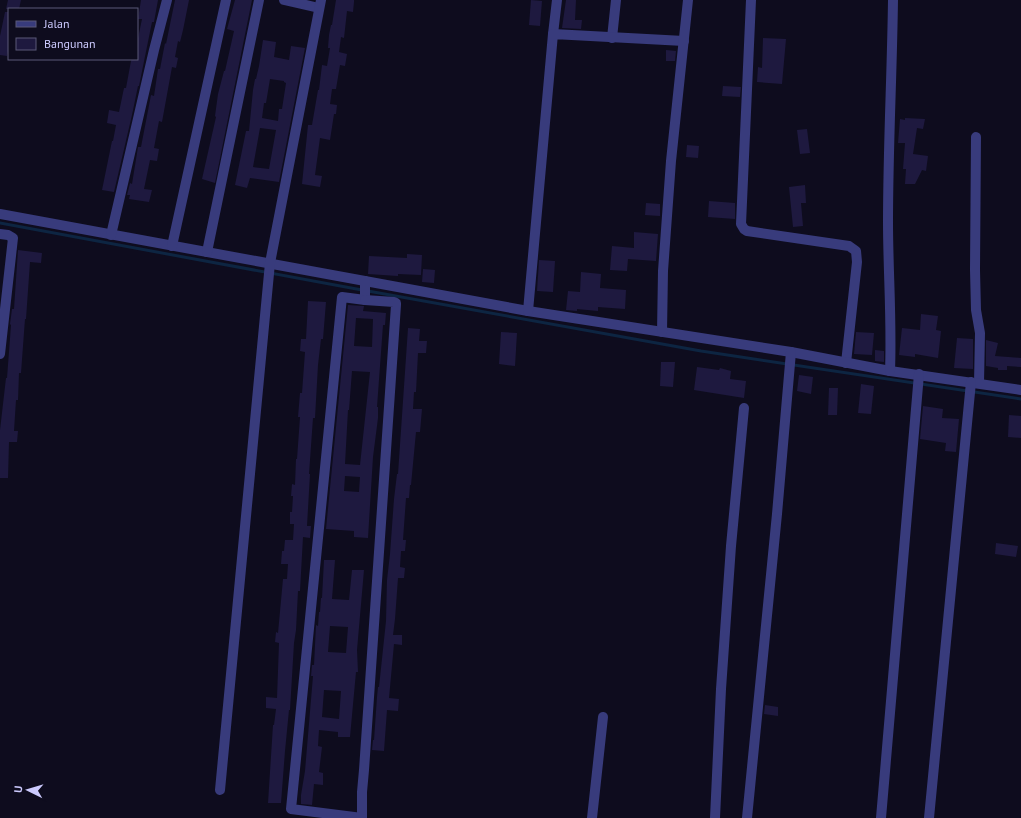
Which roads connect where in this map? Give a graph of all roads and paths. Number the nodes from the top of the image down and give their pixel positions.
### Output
1 (167, 0) edge
2 (226, 0) edge
3 (259, 0) edge
4 (284, 0) edge
5 (557, 0) edge
6 (616, 0) edge
7 (688, 0) edge
8 (751, 0) edge
9 (892, 0) edge
10 (320, 4) edge
11 (553, 34) junction
12 (612, 38) junction
13 (684, 41) junction
14 (976, 137) dead end
15 (0, 214) edge
16 (0, 234) edge
17 (111, 235) junction
18 (172, 246) junction
19 (207, 252) junction
20 (270, 263) junction
21 (365, 290) junction
22 (528, 311) junction
23 (662, 332) junction
24 (0, 354) edge
25 (791, 354) junction
26 (846, 362) junction
27 (890, 371) junction
28 (919, 374) junction
29 (974, 383) junction
30 (1021, 390) edge
31 (744, 408) dead end
32 (603, 717) dead end
33 (220, 790) dead end
34 (362, 818) edge
35 (592, 818) edge
36 (715, 818) edge
37 (747, 818) edge
38 (882, 818) edge
39 (929, 818) edge

1 - 17 street
2 - 18 street
3 - 19 street
4 - 10 street
5 - 11 street
6 - 12 street
7 - 13 street
8 - 26 street
9 - 27 street
10 - 20 street
11 - 12 street
11 - 22 street
12 - 13 street
13 - 23 street
14 - 29 street
15 - 17 street
16 - 24 street
17 - 18 street
18 - 19 street
19 - 20 street
20 - 21 street
20 - 33 street
21 - 22 street
21 - 34 street
21 - 34 street
22 - 23 street
23 - 25 street
25 - 26 street
25 - 37 street
26 - 27 street
27 - 28 street
28 - 29 street
28 - 38 street
29 - 30 street
29 - 39 street
31 - 36 street
32 - 35 street

